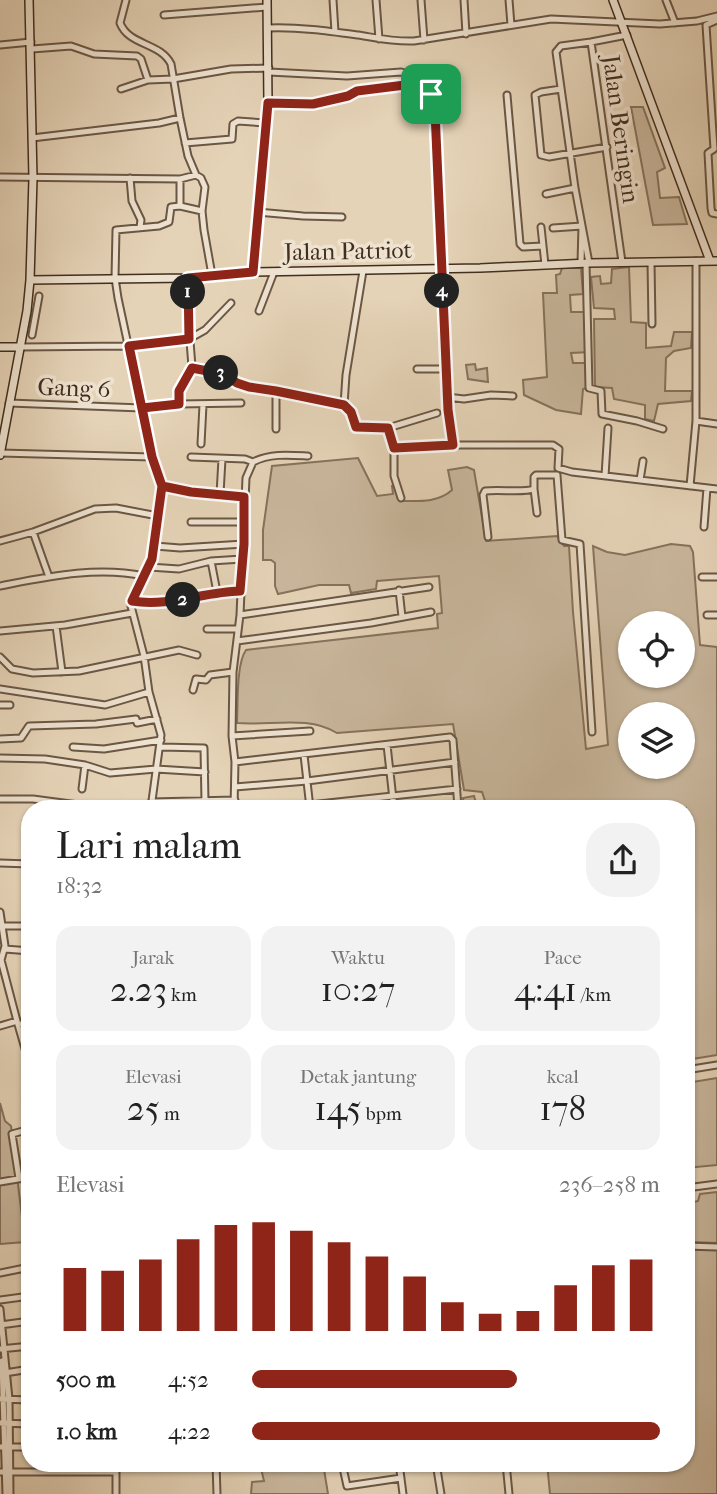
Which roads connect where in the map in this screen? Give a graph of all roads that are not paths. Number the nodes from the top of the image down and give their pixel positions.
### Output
1 (29, 0) edge
2 (126, 0) edge
3 (333, 0) edge
4 (376, 0) edge
5 (421, 0) edge
6 (464, 0) edge
7 (509, 0) edge
8 (613, 0) edge
9 (666, 0) edge
10 (267, 4) edge
11 (164, 15) dead end
12 (717, 18) edge
13 (623, 23) junction
14 (675, 23) junction
15 (511, 25) junction
16 (269, 28) junction
17 (335, 32) junction
18 (466, 34) junction
19 (627, 35) junction
20 (379, 39) junction
21 (424, 40) junction
22 (591, 42) junction
23 (0, 45) edge
24 (31, 45) junction
25 (269, 70) junction
26 (173, 79) junction
27 (417, 79) junction
28 (148, 80) junction
29 (121, 89) dead end
30 (561, 89) junction
31 (507, 95) dead end
32 (268, 103) junction
33 (180, 118) junction
34 (266, 123) junction
35 (32, 138) junction
36 (185, 143) junction
37 (607, 147) junction
38 (715, 149) edge
39 (570, 154) junction
40 (196, 175) junction
41 (0, 177) edge
42 (33, 178) junction
43 (130, 178) junction
44 (180, 178) junction
45 (575, 188) junction
46 (546, 194) dead end
47 (180, 206) junction
48 (202, 211) junction
49 (257, 212) junction
50 (717, 214) edge
51 (342, 217) dead end
52 (582, 226) junction
53 (141, 227) junction
54 (541, 227) dead end
55 (553, 228) dead end
56 (543, 246) junction
57 (622, 260) junction
58 (696, 261) junction
59 (713, 261) edge
60 (651, 262) junction
61 (545, 263) junction
62 (585, 263) junction
63 (441, 268) junction
64 (363, 271) junction
65 (253, 272) junction
66 (274, 272) junction
67 (212, 275) junction
68 (115, 278) junction
69 (188, 278) junction
70 (30, 280) junction
71 (39, 296) dead end
72 (231, 303) dead end
73 (27, 311) junction
74 (259, 311) dead end
75 (36, 313) junction
76 (652, 324) dead end
77 (32, 335) dead end
78 (189, 339) junction
79 (129, 346) junction
80 (0, 347) edge
81 (20, 347) junction
82 (192, 368) junction
83 (417, 369) dead end
84 (446, 369) junction
85 (276, 391) junction
86 (513, 396) dead end
87 (447, 397) junction
88 (9, 403) junction
89 (241, 403) dead end
90 (179, 404) junction
91 (203, 405) junction
92 (344, 405) junction
93 (142, 408) junction
94 (437, 413) dead end
95 (696, 421) junction
96 (717, 424) edge
97 (388, 428) junction
98 (608, 428) dead end
99 (276, 429) dead end
100 (663, 429) dead end
101 (201, 444) dead end
102 (453, 445) junction
103 (394, 448) junction
104 (0, 454) edge
105 (309, 456) dead end
106 (152, 457) junction
107 (191, 457) dead end
108 (222, 458) junction
109 (643, 461) dead end
110 (253, 462) junction
111 (558, 472) junction
112 (605, 476) junction
113 (640, 480) junction
114 (162, 486) junction
115 (690, 486) junction
116 (707, 488) junction
117 (534, 489) junction
118 (717, 489) edge
119 (220, 494) junction
120 (244, 497) junction
121 (401, 499) dead end
122 (537, 513) dead end
123 (158, 516) junction
124 (191, 522) dead end
125 (245, 522) junction
126 (704, 527) dead end
127 (33, 532) junction
128 (488, 537) dead end
129 (0, 541) edge
130 (244, 544) junction
131 (155, 546) junction
132 (242, 559) junction
133 (211, 561) junction
134 (149, 567) junction
135 (144, 576) junction
136 (48, 577) junction
137 (702, 577) dead end
138 (717, 577) edge
139 (0, 586) edge
140 (429, 587) dead end
141 (399, 590) junction
142 (240, 591) junction
143 (217, 592) junction
144 (132, 601) junction
145 (431, 612) dead end
146 (132, 613) junction
147 (240, 615) junction
148 (706, 615) dead end
149 (717, 615) edge
150 (402, 617) junction
151 (56, 626) junction
152 (207, 629) dead end
153 (238, 629) junction
154 (0, 631) edge
155 (237, 641) junction
156 (197, 655) dead end
157 (144, 656) junction
158 (0, 657) edge
159 (62, 672) junction
160 (233, 673) junction
161 (0, 689) edge
162 (192, 690) dead end
163 (149, 692) junction
164 (0, 705) edge
165 (10, 705) dead end
166 (157, 719) junction
167 (310, 731) dead end
168 (592, 732) dead end
169 (232, 736) junction
170 (0, 739) edge
171 (161, 744) junction
172 (387, 745) junction
173 (73, 747) dead end
174 (304, 755) junction
175 (0, 758) edge
176 (236, 762) junction
177 (454, 762) junction
178 (85, 765) junction
179 (156, 769) junction
180 (390, 771) junction
181 (205, 772) junction
182 (307, 781) junction
183 (235, 787) junction
184 (82, 789) dead end
185 (457, 789) junction
186 (393, 797) junction
187 (0, 799) edge
188 (41, 800) edge
189 (152, 800) edge
190 (205, 800) edge
191 (235, 800) edge
192 (309, 800) edge
193 (365, 800) edge
194 (393, 800) edge
195 (458, 800) edge
196 (0, 863) edge
197 (21, 864) edge
198 (0, 912) edge
199 (4, 926) junction
200 (21, 926) edge
201 (5, 949) junction
202 (21, 950) edge
203 (1, 958) edge
204 (21, 1022) edge
205 (18, 1023) junction
206 (0, 1026) edge
207 (21, 1033) edge
208 (717, 1065) edge
209 (695, 1069) edge
210 (21, 1131) edge
211 (19, 1178) joint
212 (0, 1182) edge
213 (717, 1184) edge
214 (695, 1187) edge
215 (695, 1246) edge
216 (717, 1247) edge
217 (21, 1270) edge
218 (0, 1273) edge
219 (21, 1297) edge
220 (0, 1300) edge
221 (0, 1309) edge
222 (21, 1322) edge
223 (1, 1325) edge
224 (21, 1347) edge
225 (1, 1348) edge
226 (21, 1370) edge
227 (3, 1373) edge
228 (4, 1399) edge
229 (5, 1423) edge
230 (5, 1447) edge
231 (5, 1472) edge
232 (74, 1472) joint
233 (216, 1472) edge
234 (344, 1472) edge
235 (400, 1472) edge
236 (437, 1472) edge
237 (507, 1472) edge
238 (401, 1478) junction
239 (372, 1484) junction
240 (8, 1494) edge
241 (116, 1494) edge
242 (217, 1494) edge
243 (373, 1494) edge
244 (403, 1494) edge
245 (441, 1494) edge
246 (509, 1494) edge

1 - 24 street
2 - 26 street
3 - 17 street
4 - 20 street
5 - 21 street
6 - 18 street
7 - 15 street
8 - 13 street
9 - 14 street
10 - 11 street
10 - 16 street
12 - 14 street
12 - 38 street
13 - 14 street
13 - 15 street
13 - 19 street
15 - 18 street
16 - 17 street
16 - 25 street
17 - 20 street
18 - 21 street
19 - 22 street, Jalan Beringin
19 - 59 street
20 - 21 street
22 - 30 street
22 - 37 street, Jalan Beringin
23 - 24 street
24 - 28 street
24 - 35 street
25 - 26 street
25 - 27 street
25 - 32 street
26 - 28 street
26 - 33 street
27 - 32 street
27 - 63 street
28 - 29 street
30 - 39 street
30 - 39 street
31 - 56 street
32 - 34 street
33 - 35 street
33 - 36 street
34 - 36 street
34 - 49 street
35 - 42 street
36 - 40 street
37 - 39 street
37 - 57 street, Jalan Beringin
38 - 50 street
39 - 45 street
40 - 44 street
40 - 48 street
41 - 42 street
42 - 43 street
42 - 70 street
43 - 44 street
43 - 53 street
44 - 47 street
45 - 46 street
45 - 52 street
47 - 48 street
47 - 53 street
48 - 67 street
49 - 51 street
49 - 65 street
52 - 55 street
52 - 62 street
53 - 68 street
54 - 56 street
56 - 61 street
57 - 60 street, Jalan Patriot
57 - 62 street, Jalan Patriot
58 - 59 street, Jalan Patriot
58 - 60 street, Jalan Patriot
58 - 95 street
60 - 76 street
61 - 62 street, Jalan Patriot
61 - 63 street, Jalan Patriot
62 - 100 street
63 - 64 street, Jalan Patriot
63 - 84 street
64 - 66 street, Jalan Patriot
64 - 92 street
65 - 66 street, Jalan Patriot
65 - 67 street, Jalan Patriot
66 - 74 street
67 - 69 street, Jalan Patriot
68 - 69 street, Jalan Patriot
68 - 70 street, Jalan Patriot
68 - 79 street
69 - 78 street
70 - 73 street
71 - 75 street
72 - 78 street
73 - 75 street
73 - 81 street
75 - 77 street
78 - 79 street
78 - 82 street
79 - 81 street
79 - 93 street
80 - 81 street
81 - 88 street
82 - 85 street
82 - 90 street
83 - 84 street
84 - 87 street
85 - 92 street
85 - 99 street
86 - 87 street
87 - 102 street
88 - 93 street, Gang 6
88 - 104 street
89 - 91 street, Gang 6
90 - 91 street, Gang 6
90 - 93 street, Gang 6
91 - 101 street
92 - 97 street
93 - 106 street
94 - 97 street
95 - 96 street
95 - 115 street
97 - 103 street
98 - 112 street
102 - 103 street
102 - 111 street
103 - 121 street
104 - 106 street
105 - 110 street
106 - 114 street
107 - 108 street
108 - 110 street
108 - 119 street
109 - 113 street
110 - 120 street
111 - 112 street
111 - 117 street
111 - 168 street
112 - 113 street
113 - 115 street
114 - 119 street
114 - 123 street
115 - 116 street
116 - 118 street
116 - 126 street
117 - 122 street
117 - 128 street
119 - 120 street
120 - 125 street
123 - 127 street
123 - 131 street
124 - 125 street
125 - 130 street
127 - 129 street
127 - 136 street
130 - 131 street
130 - 132 street
131 - 134 street
132 - 133 street
132 - 142 street
133 - 134 street
133 - 143 street
134 - 135 street
135 - 136 street
135 - 144 street
136 - 139 street
137 - 138 street
140 - 141 street
141 - 147 street
141 - 150 street
142 - 143 street
142 - 147 street
143 - 144 street
144 - 146 street
145 - 150 street
146 - 151 street
146 - 157 street
147 - 153 street
148 - 149 street
150 - 155 street
151 - 154 street
151 - 159 street
152 - 153 street
153 - 155 street
155 - 160 street
156 - 157 street
157 - 159 street
157 - 163 street
158 - 159 street
160 - 162 street
160 - 169 street
161 - 163 street
163 - 166 street
164 - 165 street
166 - 170 street
166 - 171 street
167 - 169 street
169 - 176 street
171 - 173 street
171 - 179 street
171 - 181 street
172 - 174 street
172 - 177 street
172 - 180 street
174 - 176 street
174 - 182 street
175 - 178 street
176 - 183 street
177 - 180 street
177 - 185 street
178 - 179 street
178 - 184 street
179 - 181 street
179 - 189 street
180 - 182 street
180 - 186 street
181 - 190 street
182 - 183 street
182 - 192 street
183 - 191 street
185 - 186 street
185 - 195 street
186 - 193 street
186 - 194 street
187 - 188 street
196 - 197 street
198 - 199 street
199 - 200 street
199 - 201 street
201 - 202 street
201 - 203 street
203 - 205 street
204 - 205 street
205 - 206 street
205 - 207 street
208 - 209 street
210 - 211 street
211 - 212 street
213 - 214 street
215 - 216 street
217 - 218 street
219 - 220 street
221 - 223 street
222 - 223 street
223 - 225 street
224 - 225 street
225 - 227 street
226 - 227 street
227 - 228 street
228 - 229 street
229 - 230 street
230 - 231 street
231 - 232 street
231 - 240 street
232 - 241 street
233 - 242 street
234 - 239 street
235 - 238 street
236 - 245 street
237 - 246 street
238 - 239 street
238 - 244 street
239 - 243 street

